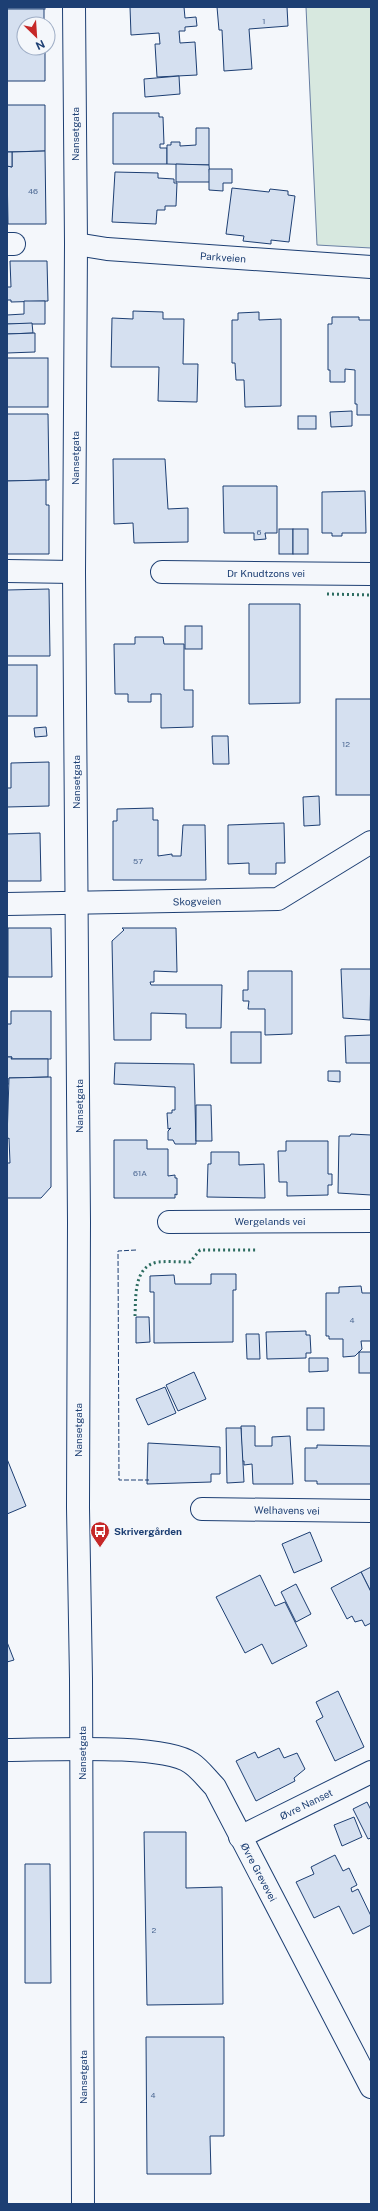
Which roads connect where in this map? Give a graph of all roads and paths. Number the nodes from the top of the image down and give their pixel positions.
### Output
1 (74, 7) edge
2 (76, 244) junction
3 (371, 267) edge
4 (7, 571) edge
5 (74, 572) junction
6 (162, 572) dead end
7 (371, 574) edge
8 (371, 842) edge
9 (7, 904) edge
10 (77, 904) junction
11 (371, 1221) edge
12 (169, 1222) dead end
13 (202, 1509) dead end
14 (371, 1511) edge
15 (7, 1750) edge
16 (82, 1750) junction
17 (371, 1772) edge
18 (240, 1837) junction
19 (371, 2087) edge
20 (83, 2204) edge

1 - 2 main road, Nansetgata
2 - 3 main road, Parkveien
2 - 5 main road, Nansetgata
4 - 5 main road
5 - 10 main road, Nansetgata
6 - 7 main road, Dr Knudtzons vei
8 - 10 main road, Skogveien
9 - 10 main road, Skogveien
10 - 16 main road, Nansetgata
11 - 12 main road, Wergelands vei
13 - 14 main road, Welhavens vei
15 - 16 main road, Øvre Grevevei
16 - 18 main road, Øvre Grevevei
16 - 20 main road, Nansetgata
17 - 18 main road, Øvre Nanset
18 - 19 main road, Øvre Grevevei

